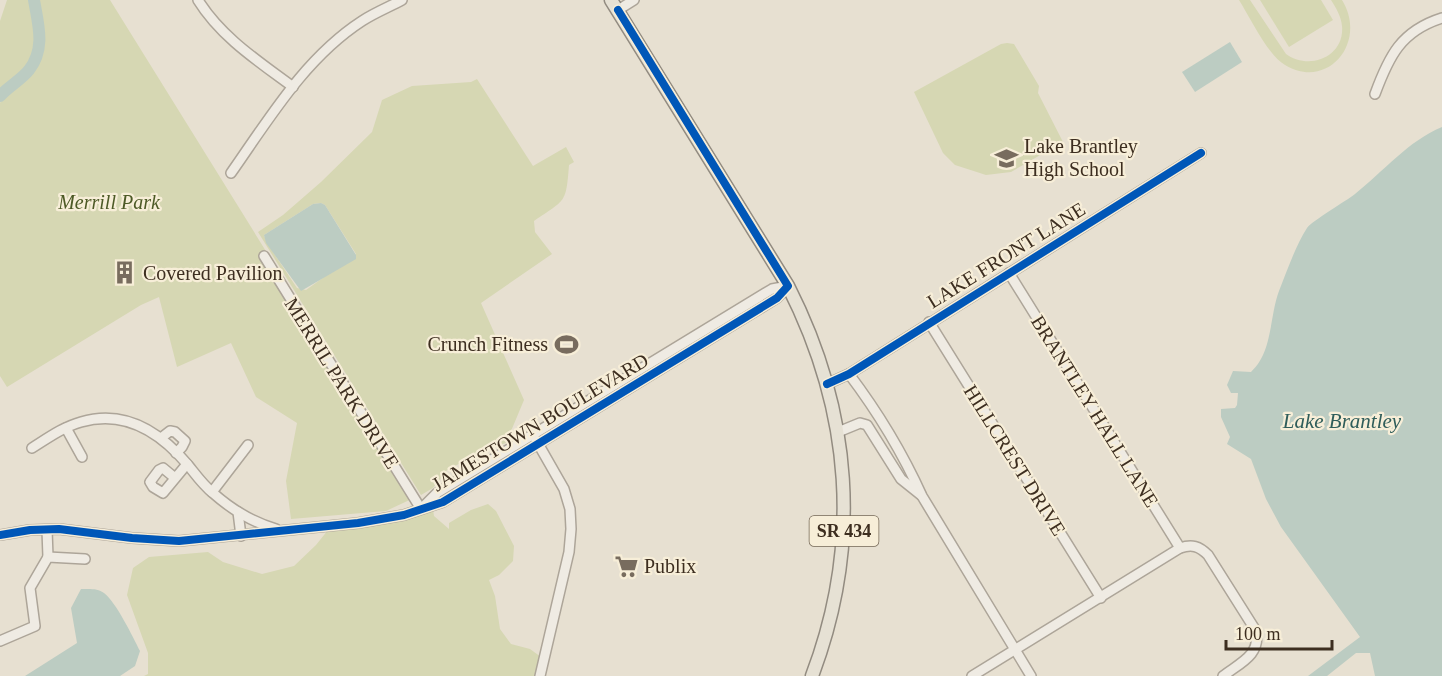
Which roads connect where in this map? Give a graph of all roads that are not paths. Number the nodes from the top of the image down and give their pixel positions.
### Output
1 (198, 0) edge
2 (402, 0) edge
3 (634, 0) edge
4 (614, 5) edge
5 (1442, 18) edge
6 (293, 87) junction
7 (1375, 94) dead end
8 (1201, 153) dead end
9 (231, 173) dead end
10 (264, 256) dead end
11 (1009, 273) junction
12 (788, 286) junction
13 (929, 322) junction
14 (849, 374) junction
15 (827, 384) junction
16 (66, 428) junction
17 (838, 432) junction
18 (161, 438) junction
19 (536, 439) junction
20 (248, 445) dead end
21 (33, 448) dead end
22 (176, 453) junction
23 (82, 457) dead end
24 (187, 464) junction
25 (175, 478) junction
26 (212, 492) junction
27 (922, 496) junction
28 (421, 510) junction
29 (238, 512) junction
30 (47, 530) junction
31 (281, 531) junction
32 (0, 535) edge
33 (241, 536) junction
34 (1180, 548) junction
35 (48, 557) junction
36 (85, 559) dead end
37 (1101, 598) junction
38 (0, 641) edge
39 (1014, 649) junction
40 (540, 676) edge
41 (812, 676) edge
42 (972, 676) edge
43 (1031, 676) edge
44 (1223, 676) edge

1 - 6 street
2 - 6 street
3 - 4 street
4 - 12 main road, SR 434
5 - 7 street
6 - 9 street
8 - 11 street, LAKE FRONT LANE
10 - 28 street, MERRIL PARK DRIVE
11 - 13 street, LAKE FRONT LANE
11 - 34 street, BRANTLEY HALL LANE
12 - 15 main road, SR 434
12 - 19 street, JAMESTOWN BOULEVARD
13 - 14 street, LAKE FRONT LANE
13 - 37 street, HILLCREST DRIVE
14 - 15 street, LAKE FRONT LANE
14 - 27 street
15 - 17 main road, SR 434
16 - 18 street
16 - 21 street
16 - 23 street
17 - 27 street
17 - 41 main road, SR 434
18 - 22 street
18 - 22 street
19 - 28 street, JAMESTOWN BOULEVARD
19 - 40 street
20 - 26 street
22 - 24 street
24 - 25 street
24 - 26 street
25 - 25 street
26 - 29 street
27 - 39 street
28 - 31 street, JAMESTOWN BOULEVARD
29 - 31 street
29 - 33 street
30 - 32 street, JAMESTOWN BOULEVARD
30 - 33 street, JAMESTOWN BOULEVARD
30 - 35 street
31 - 33 street, JAMESTOWN BOULEVARD
34 - 37 street
34 - 44 street
35 - 36 street
35 - 38 street
37 - 39 street
39 - 42 street
39 - 43 street

